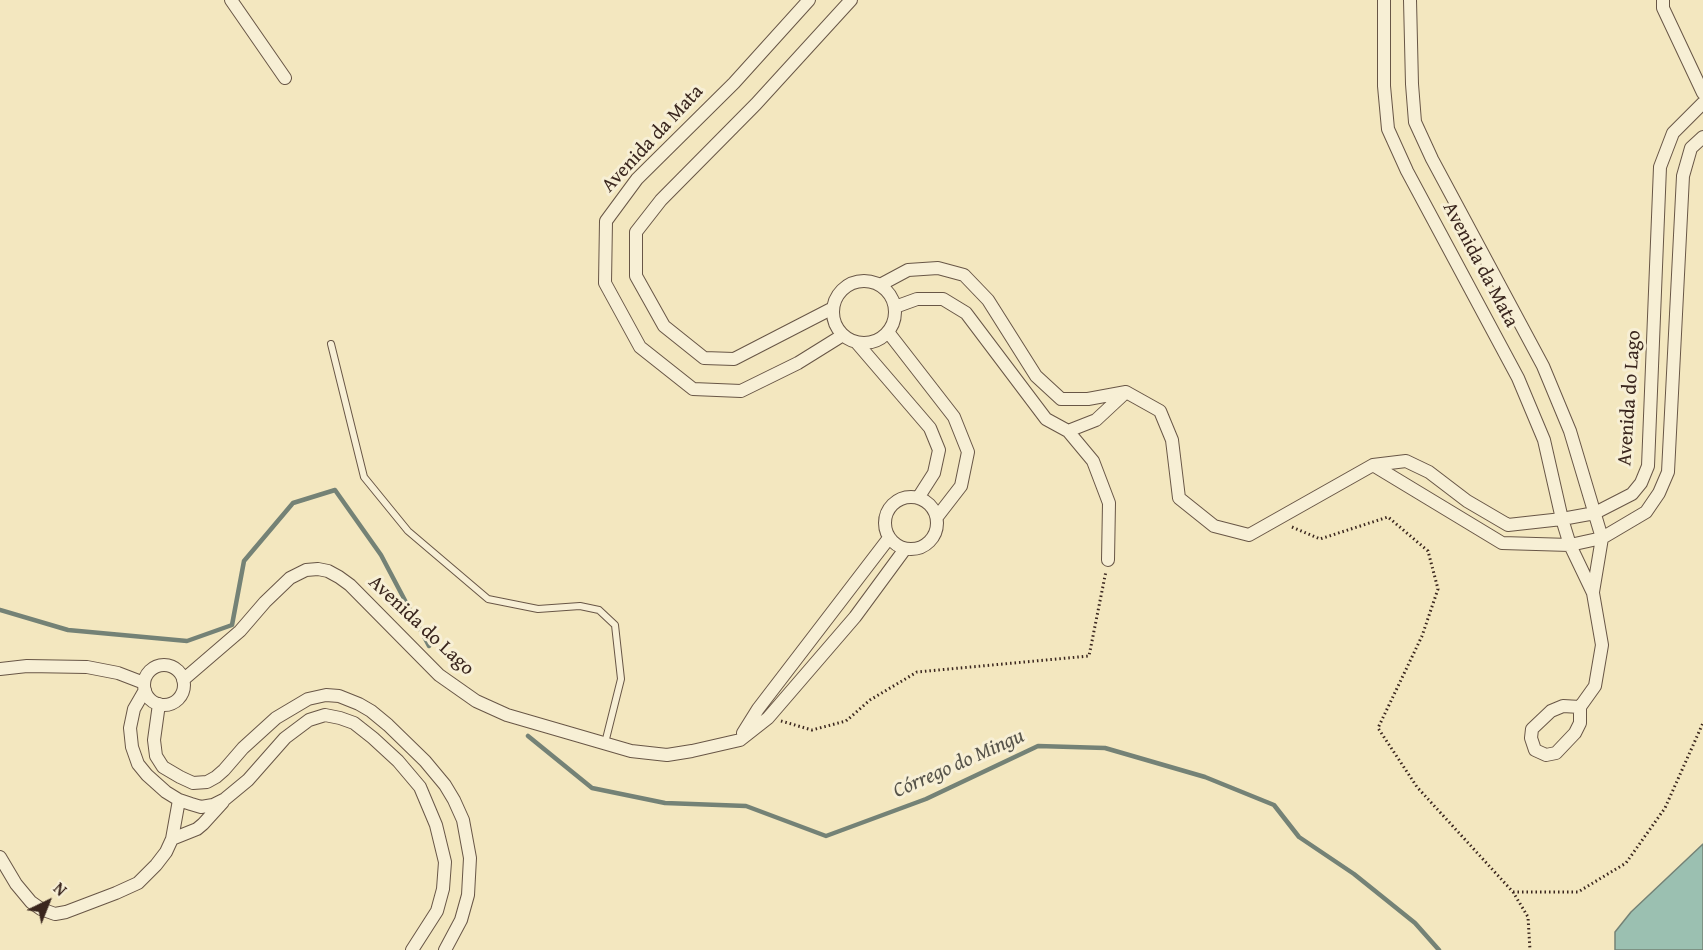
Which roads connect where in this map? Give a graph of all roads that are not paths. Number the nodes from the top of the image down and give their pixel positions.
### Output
1 (231, 0) edge
2 (809, 0) edge
3 (851, 0) edge
4 (1384, 0) edge
5 (1410, 0) edge
6 (1663, 0) edge
7 (285, 78) dead end
8 (1703, 93) edge
9 (1703, 103) edge
10 (1703, 137) edge
11 (880, 285) junction
12 (895, 307) junction
13 (834, 308) junction
14 (888, 332) junction
15 (843, 335) junction
16 (857, 343) junction
17 (331, 344) dead end
18 (1126, 392) junction
19 (1068, 431) junction
20 (1373, 465) junction
21 (918, 498) junction
22 (1595, 513) junction
23 (937, 516) junction
24 (1562, 519) junction
25 (889, 538) junction
26 (1602, 538) junction
27 (1570, 544) junction
28 (905, 549) junction
29 (1108, 560) road end
30 (1593, 593) junction
31 (0, 669) edge
32 (183, 680) junction
33 (145, 686) junction
34 (159, 704) junction
35 (1580, 707) junction
36 (740, 740) junction
37 (605, 743) junction
38 (225, 799) junction
39 (179, 800) junction
40 (172, 839) junction
41 (0, 857) edge
42 (412, 950) edge
43 (445, 950) edge

1 - 7 street
2 - 15 street, Avenida da Mata
3 - 13 street
4 - 24 street, Avenida da Mata
5 - 22 street, Avenida da Mata
6 - 8 street
9 - 22 street, Avenida do Lago
10 - 26 street, Avenida do Lago
11 - 12 street
11 - 13 street
11 - 18 street
12 - 14 street
12 - 19 street
13 - 15 street
14 - 16 street
14 - 23 street
15 - 16 street
16 - 21 street
17 - 37 lane
18 - 19 street
18 - 20 street, Avenida do Lago
19 - 29 street
20 - 24 street, Avenida do Lago
20 - 27 street, Avenida do Lago
21 - 23 street
21 - 25 street
22 - 24 street, Avenida do Lago
22 - 26 street, Avenida da Mata
23 - 28 street
24 - 27 street, Avenida da Mata
25 - 28 street
25 - 36 street
26 - 27 street, Avenida do Lago
26 - 30 street
27 - 30 street, Avenida da Mata
28 - 36 street, Avenida do Lago
30 - 35 street
31 - 33 street
32 - 33 street
32 - 34 street, Avenida do Lago
32 - 37 street, Avenida do Lago
33 - 34 street
33 - 39 street
34 - 43 street
35 - 35 street
36 - 37 street, Avenida do Lago
38 - 39 street
38 - 40 street
38 - 42 street
39 - 40 street
40 - 41 street

